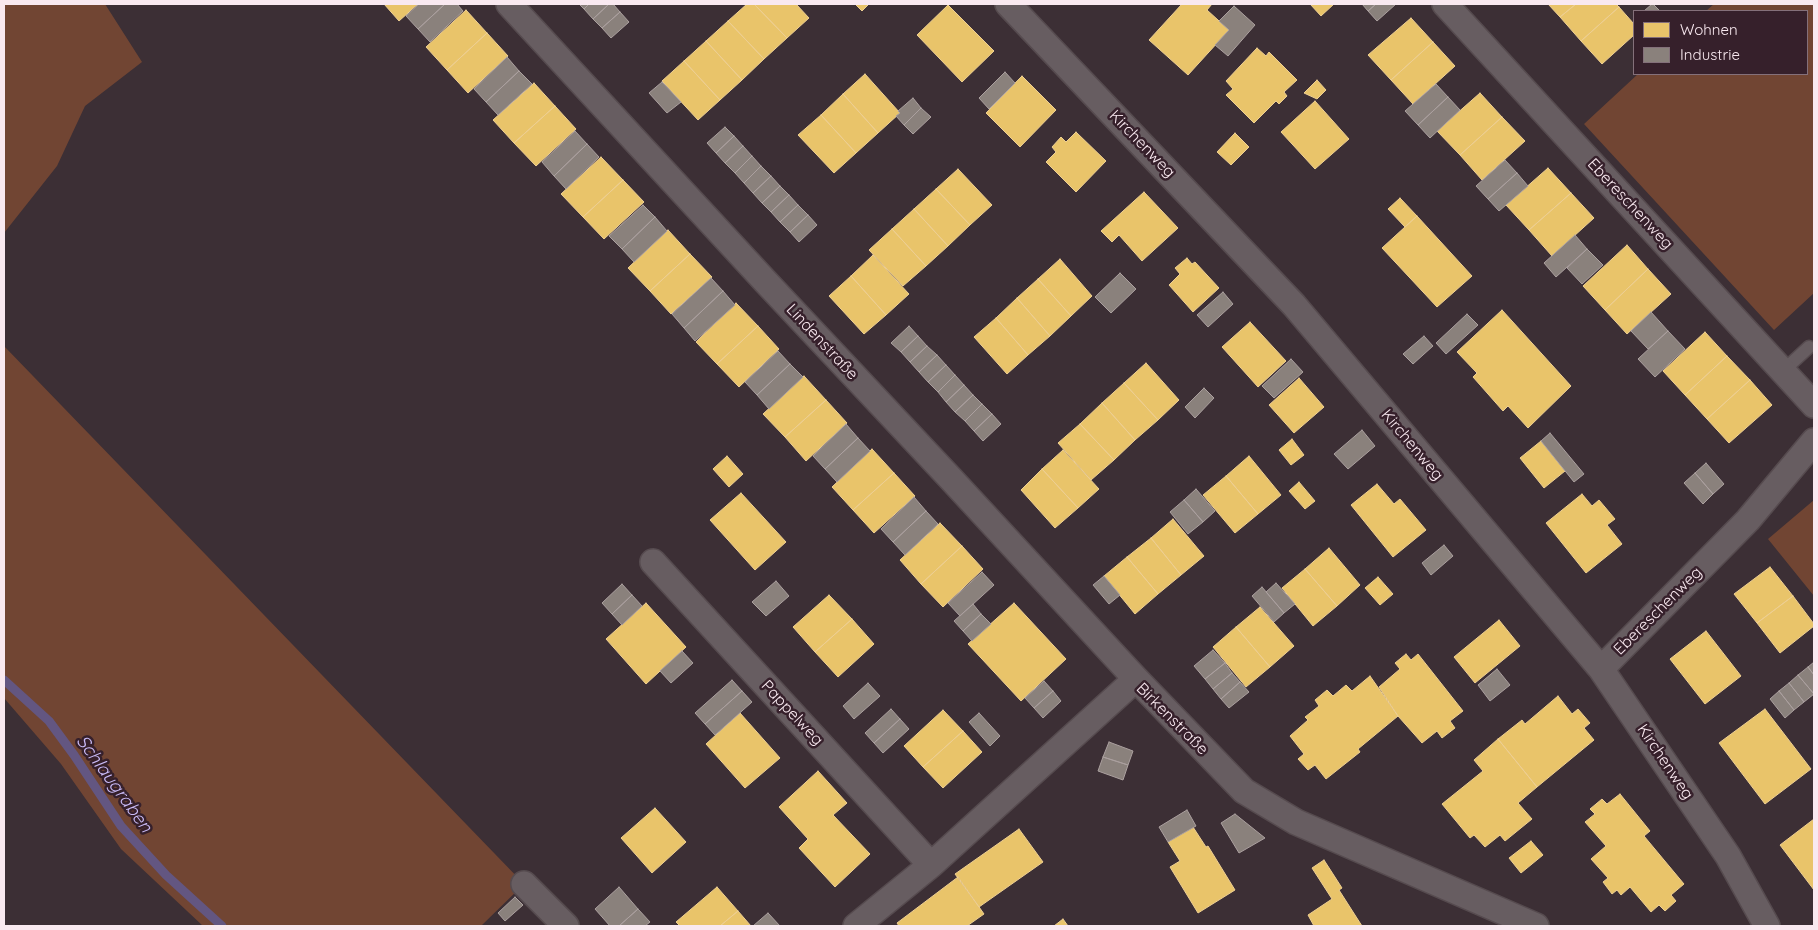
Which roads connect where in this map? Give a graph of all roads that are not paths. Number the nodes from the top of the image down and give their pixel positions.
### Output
1 (509, 4) edge
2 (1008, 4) edge
3 (1445, 4) edge
4 (1809, 347) dead end
5 (1784, 370) junction
6 (1814, 405) edge
7 (1814, 441) edge
8 (653, 562) dead end
9 (1601, 669) junction
10 (1136, 679) junction
11 (930, 865) junction
12 (524, 884) dead end
13 (867, 923) edge
14 (566, 926) edge
15 (1536, 926) edge
16 (1765, 926) edge

1 - 10 street, Lindenstraße
2 - 9 street, Kirchenweg
3 - 5 street, Ebereschenweg
4 - 5 lane
5 - 6 street, Ebereschenweg
7 - 9 street, Ebereschenweg
8 - 11 street, Pappelweg
9 - 16 street, Kirchenweg
10 - 11 street, Birkenstraße
10 - 15 street, Birkenstraße
11 - 13 street, Birkenstraße
12 - 14 street

